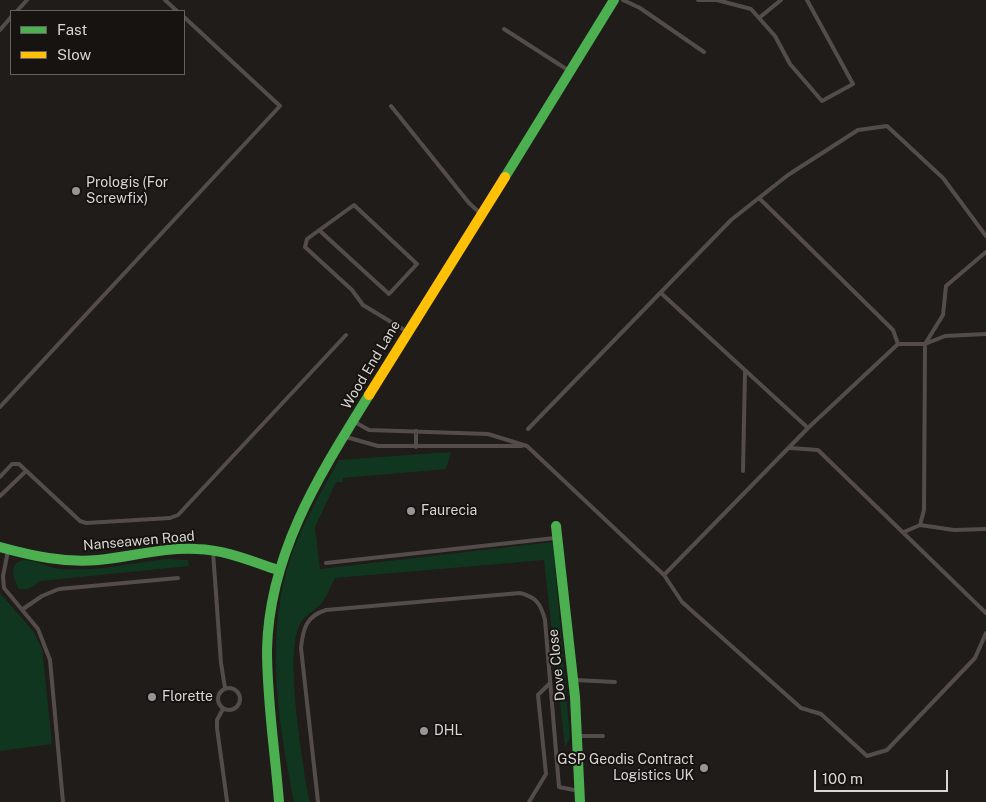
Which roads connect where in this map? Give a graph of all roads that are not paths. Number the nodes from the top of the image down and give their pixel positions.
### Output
1 (27, 0) edge
2 (165, 0) edge
3 (614, 0) edge
4 (623, 0) edge
5 (698, 0) edge
6 (781, 0) edge
7 (808, 0) edge
8 (18, 10) edge
9 (176, 10) edge
10 (10, 18) edge
11 (185, 18) edge
12 (759, 18) junction
13 (504, 29) dead end
14 (0, 30) edge
15 (704, 52) dead end
16 (571, 72) junction
17 (392, 106) dead end
18 (759, 198) junction
19 (481, 214) junction
20 (319, 230) junction
21 (986, 236) edge
22 (986, 252) edge
23 (662, 294) junction
24 (407, 332) junction
25 (986, 334) edge
26 (346, 335) dead end
27 (898, 344) junction
28 (925, 344) junction
29 (745, 371) junction
30 (0, 407) edge
31 (353, 421) junction
32 (808, 428) junction
33 (528, 429) dead end
34 (416, 431) junction
35 (348, 437) junction
36 (528, 446) junction
37 (416, 447) junction
38 (790, 448) junction
39 (26, 471) junction
40 (744, 471) dead end
41 (0, 477) edge
42 (0, 496) edge
43 (556, 526) dead end
44 (920, 526) junction
45 (986, 529) edge
46 (904, 532) junction
47 (558, 538) junction
48 (4, 548) edge
49 (212, 550) junction
50 (326, 563) dead end
51 (278, 570) junction
52 (664, 575) junction
53 (178, 578) dead end
54 (23, 609) junction
55 (986, 612) edge
56 (986, 633) edge
57 (573, 680) junction
58 (615, 682) dead end
59 (550, 683) junction
60 (226, 688) junction
61 (223, 709) junction
62 (577, 736) junction
63 (603, 736) dead end
64 (278, 781) junction
65 (580, 797) edge
66 (63, 802) edge
67 (227, 802) edge
68 (279, 802) edge
69 (284, 802) edge
70 (318, 802) edge
71 (529, 802) edge

1 - 8 lane
2 - 9 lane
3 - 16 street, Wood End Lane
4 - 15 lane
5 - 12 lane
6 - 12 lane
7 - 12 lane
10 - 14 lane
11 - 30 lane
13 - 16 lane
16 - 19 street, Wood End Lane
17 - 19 lane
18 - 21 lane
18 - 23 lane
18 - 27 lane
19 - 24 street, Wood End Lane
20 - 20 lane
20 - 24 lane
22 - 28 lane
23 - 29 lane
23 - 33 lane
24 - 31 street, Wood End Lane
25 - 28 lane
26 - 39 lane
27 - 28 lane
27 - 32 lane
28 - 44 lane
29 - 32 lane
29 - 40 lane
31 - 34 lane
31 - 35 street, Wood End Lane
32 - 38 lane
34 - 36 lane
34 - 37 lane
35 - 37 lane
35 - 51 street, Wood End Lane
36 - 37 lane
36 - 52 lane
38 - 46 lane
38 - 52 lane
39 - 41 lane
39 - 42 lane
43 - 47 street, Dove Close
44 - 45 lane
44 - 46 lane
46 - 55 lane
47 - 50 lane
47 - 57 street, Dove Close
48 - 49 street, Nanseawen Road
48 - 54 lane
49 - 51 street, Nanseawen Road
49 - 60 lane
51 - 64 street, Wood End Lane
52 - 56 lane
53 - 54 lane
54 - 66 lane
57 - 58 lane
57 - 62 street, Dove Close
59 - 65 lane
59 - 70 lane
59 - 71 lane
60 - 61 lane
60 - 61 lane
61 - 67 lane
62 - 63 lane
62 - 65 street, Dove Close
64 - 68 street, Wood End Lane
64 - 69 street, Wood End Lane

